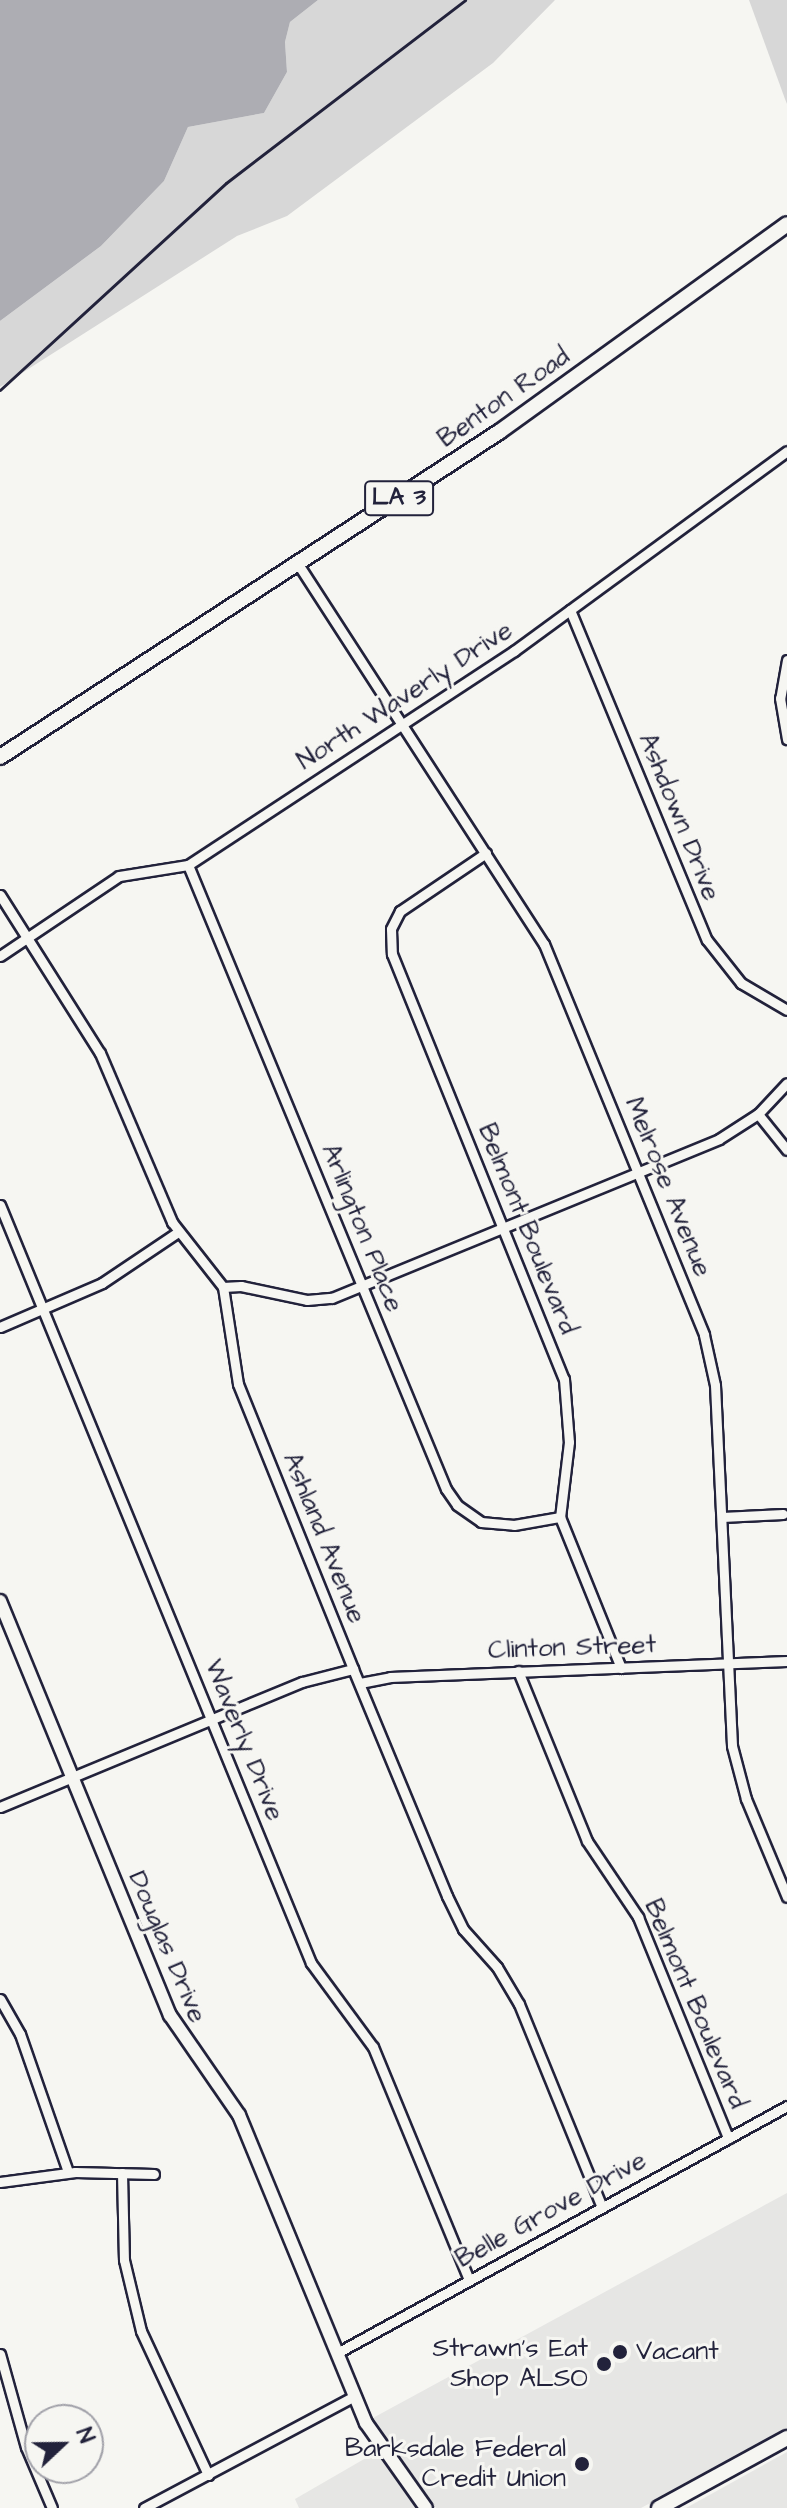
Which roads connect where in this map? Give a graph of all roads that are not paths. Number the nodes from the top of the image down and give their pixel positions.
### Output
1 (787, 224) edge
2 (787, 451) edge
3 (298, 564) junction
4 (570, 610) junction
5 (787, 660) edge
6 (402, 724) junction
7 (787, 739) edge
8 (0, 757) edge
9 (486, 853) junction
10 (188, 865) junction
11 (0, 895) edge
12 (28, 938) junction
13 (0, 956) edge
14 (787, 1010) edge
15 (787, 1083) edge
16 (758, 1114) junction
17 (787, 1150) edge
18 (638, 1173) junction
19 (0, 1205) edge
20 (503, 1228) junction
21 (178, 1232) junction
22 (361, 1286) junction
23 (223, 1287) junction
24 (43, 1309) junction
25 (0, 1327) edge
26 (783, 1514) dead end
27 (560, 1517) junction
28 (722, 1517) junction
29 (0, 1601) edge
30 (787, 1661) edge
31 (727, 1663) junction
32 (621, 1668) junction
33 (353, 1669) junction
34 (518, 1671) junction
35 (360, 1683) junction
36 (211, 1720) junction
37 (72, 1777) junction
38 (0, 1807) edge
39 (787, 1897) edge
40 (0, 1999) edge
41 (787, 2106) edge
42 (728, 2138) junction
43 (68, 2172) junction
44 (122, 2173) junction
45 (154, 2174) dead end
46 (0, 2182) edge
47 (602, 2207) junction
48 (469, 2280) junction
49 (337, 2353) junction
50 (0, 2354) edge
51 (355, 2396) junction
52 (787, 2438) edge
53 (208, 2475) junction
54 (52, 2508) edge
55 (144, 2508) edge
56 (426, 2508) edge
57 (659, 2508) edge

1 - 3 main road, Benton Road / LA 3
2 - 4 street, North Waverly Drive
3 - 6 street, Melrose Avenue
3 - 8 main road, Benton Road / LA 3
4 - 6 street, North Waverly Drive
4 - 14 street, Ashdown Drive
5 - 7 street
6 - 9 street, Melrose Avenue
6 - 10 street, North Waverly Drive
9 - 18 street, Melrose Avenue
9 - 20 street, Belmont Boulevard
10 - 12 street, North Waverly Drive
10 - 22 street, Arlington Place
11 - 12 street
12 - 13 street
12 - 21 street
15 - 16 street
16 - 17 street
16 - 18 street
18 - 20 street
18 - 28 street, Melrose Avenue
19 - 24 street, Waverly Drive
20 - 22 street
20 - 27 street, Belmont Boulevard
21 - 23 street
21 - 24 street
22 - 23 street
22 - 27 street, Arlington Place
23 - 33 street, Ashland Avenue
24 - 25 street
24 - 36 street, Waverly Drive
26 - 28 street
27 - 32 street, Belmont Boulevard
28 - 31 street, Melrose Avenue
29 - 37 street, Douglas Drive
30 - 31 street, Clinton Street
31 - 32 street, Clinton Street
31 - 39 street, Melrose Avenue
32 - 34 street, Clinton Street
33 - 35 street, Ashland Avenue
33 - 36 street
34 - 35 street, Clinton Street
34 - 42 street, Belmont Boulevard
35 - 47 street, Ashland Avenue
36 - 37 street
36 - 48 street, Waverly Drive
37 - 38 street
37 - 49 street, Douglas Drive
40 - 43 street
41 - 42 street, Belle Grove Drive
42 - 47 street, Belle Grove Drive
43 - 44 street
43 - 46 street
44 - 45 street
44 - 53 street
47 - 48 street, Belle Grove Drive
48 - 49 street, Belle Grove Drive
49 - 51 street, Douglas Drive
50 - 54 street
51 - 53 street
51 - 56 street, Douglas Drive
52 - 57 main road
53 - 55 street

